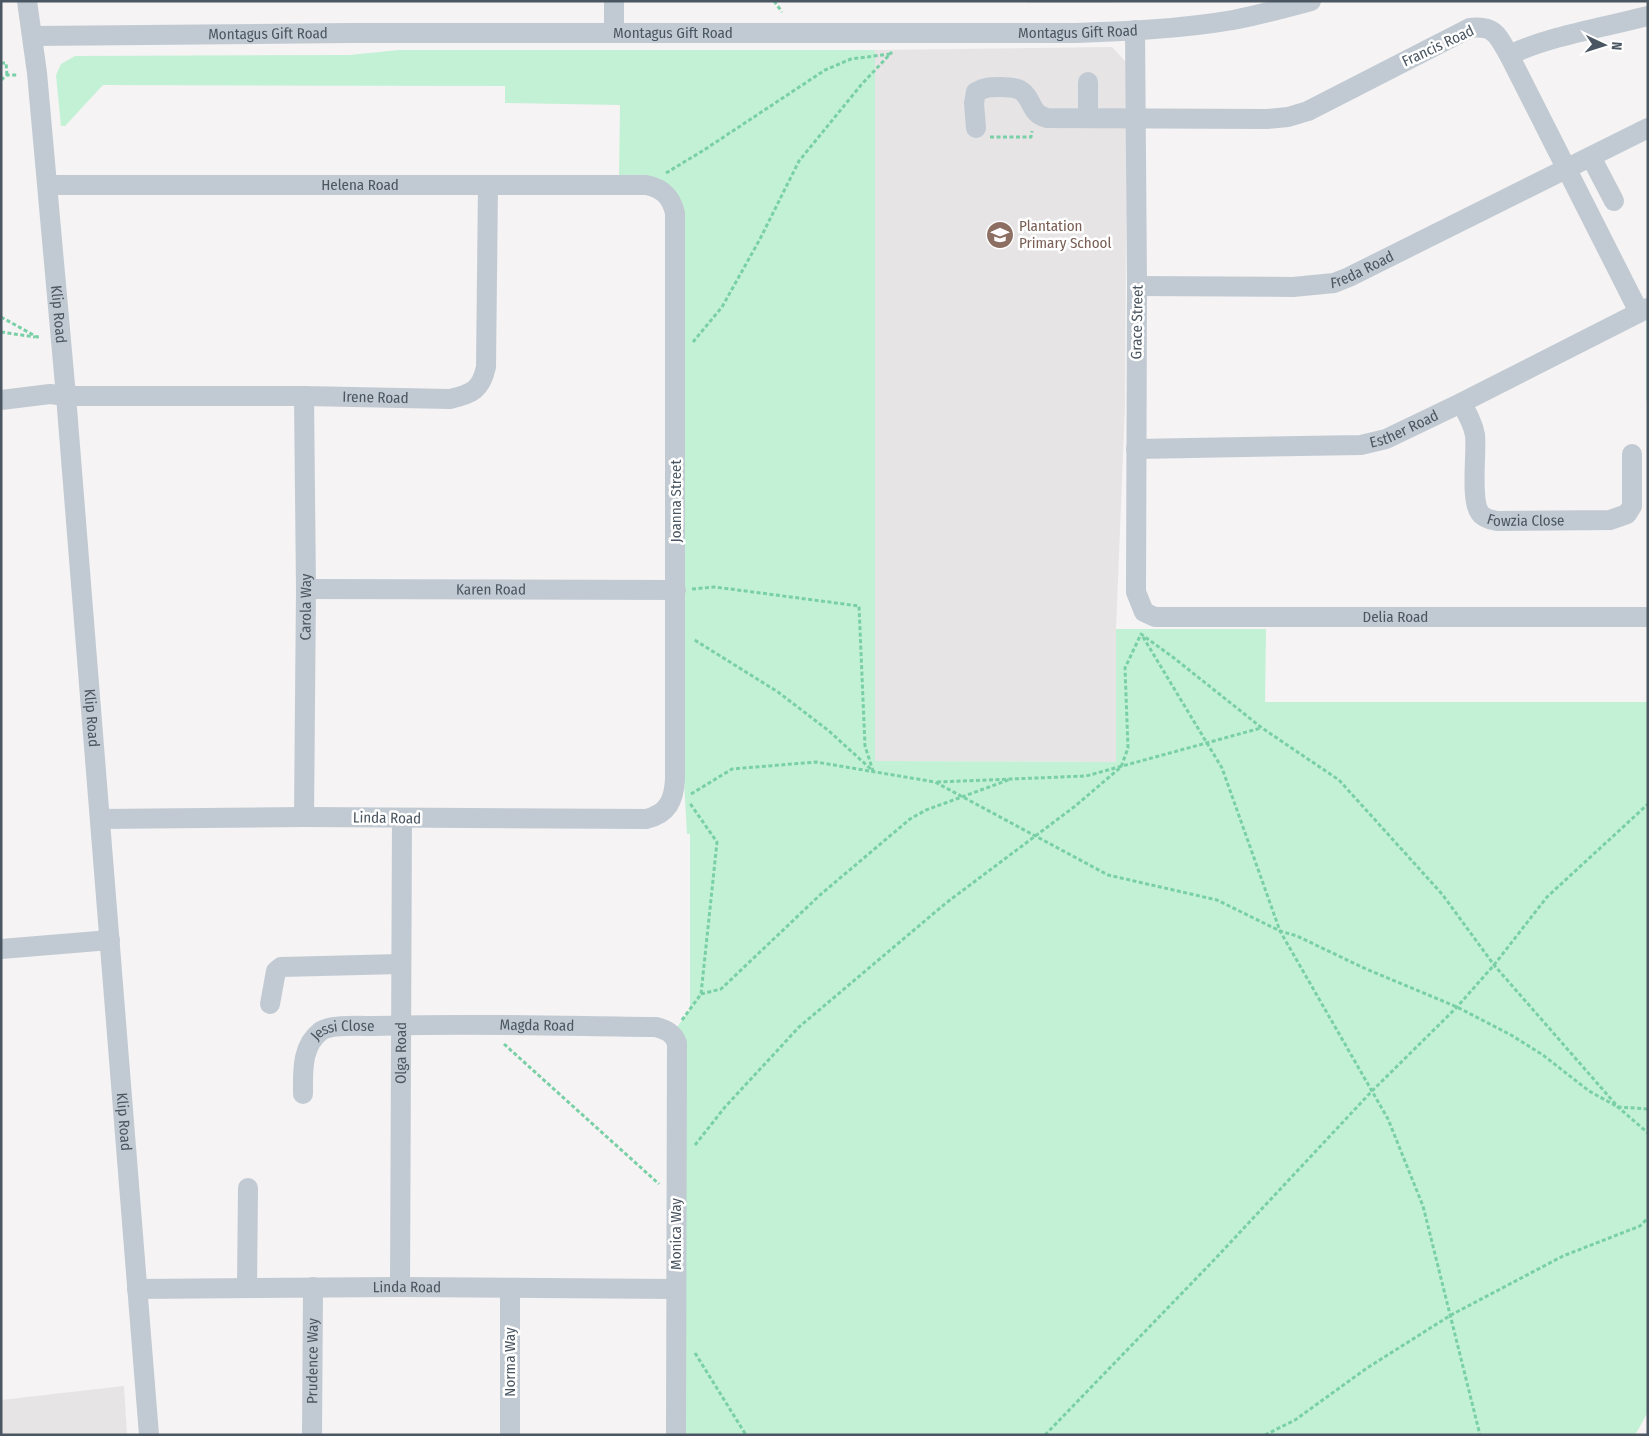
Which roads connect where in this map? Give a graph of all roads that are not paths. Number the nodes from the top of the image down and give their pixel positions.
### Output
1 (27, 1) edge
2 (614, 1) edge
3 (1311, 1) edge
4 (1648, 16) edge
5 (1136, 30) junction
6 (614, 32) junction
7 (32, 36) junction
8 (1509, 55) junction
9 (1088, 82) dead end
10 (1088, 117) junction
11 (1136, 120) junction
12 (976, 128) road end
13 (1648, 128) edge
14 (1590, 157) junction
15 (1566, 168) junction
16 (48, 185) junction
17 (488, 185) junction
18 (669, 196) joint
19 (1614, 201) dead end
20 (1137, 286) junction
21 (1643, 310) edge
22 (66, 396) junction
23 (304, 396) junction
24 (1, 400) edge
25 (1461, 402) junction
26 (1136, 449) junction
27 (1632, 454) dead end
28 (306, 589) junction
29 (676, 590) junction
30 (1144, 612) joint
31 (1648, 617) edge
32 (669, 806) joint
33 (304, 817) junction
34 (100, 818) junction
35 (402, 819) junction
36 (110, 940) junction
37 (1, 949) edge
38 (401, 964) junction
39 (270, 1004) dead end
40 (401, 1025) junction
41 (672, 1034) joint
42 (303, 1094) dead end
43 (248, 1188) dead end
44 (313, 1287) junction
45 (400, 1287) junction
46 (248, 1288) junction
47 (137, 1289) junction
48 (510, 1289) junction
49 (676, 1289) junction
50 (148, 1435) edge
51 (312, 1435) edge
52 (510, 1435) edge
53 (676, 1435) edge

1 - 7 street, Klip Road
2 - 6 street
3 - 5 street, Montagus Gift Road
4 - 8 street
5 - 6 street, Montagus Gift Road
5 - 11 street, Grace Street
6 - 7 street, Montagus Gift Road
7 - 16 street, Klip Road
8 - 11 street, Francis Road
8 - 15 street, Francis Road
9 - 10 street
10 - 11 street
10 - 12 street
11 - 20 street, Grace Street
13 - 14 street, Freda Road
14 - 15 street, Freda Road
14 - 19 street
15 - 20 street, Freda Road
15 - 21 street, Francis Road
16 - 17 street, Helena Road
16 - 22 street, Klip Road
17 - 18 street, Helena Road
17 - 23 street, Irene Road
18 - 29 street, Joanna Street
20 - 26 street, Grace Street
21 - 25 street, Esther Road
22 - 23 street, Irene Road
22 - 24 street, Irene Road
22 - 34 street, Klip Road
23 - 28 street, Carola Way
25 - 26 street, Esther Road
25 - 27 street, Fowzia Close
26 - 30 street, Grace Street
28 - 29 street, Karen Road
28 - 33 street, Carola Way
29 - 32 street, Joanna Street
30 - 31 street, Delia Road
32 - 35 street, Linda Road
33 - 34 street, Linda Road
33 - 35 street, Linda Road
34 - 36 street, Klip Road
35 - 38 street, Olga Road
36 - 37 street
36 - 47 street, Klip Road
38 - 39 street
38 - 40 street, Olga Road
40 - 41 street, Magda Road
40 - 42 street, Jessi Close
40 - 45 street, Olga Road
41 - 49 street, Monica Way
43 - 46 street
44 - 45 street, Linda Road
44 - 46 street, Linda Road
44 - 51 street, Prudence Way
45 - 48 street, Linda Road
46 - 47 street, Linda Road
47 - 50 street, Klip Road
48 - 49 street, Linda Road
48 - 52 street, Norma Way
49 - 53 street, Monica Way

